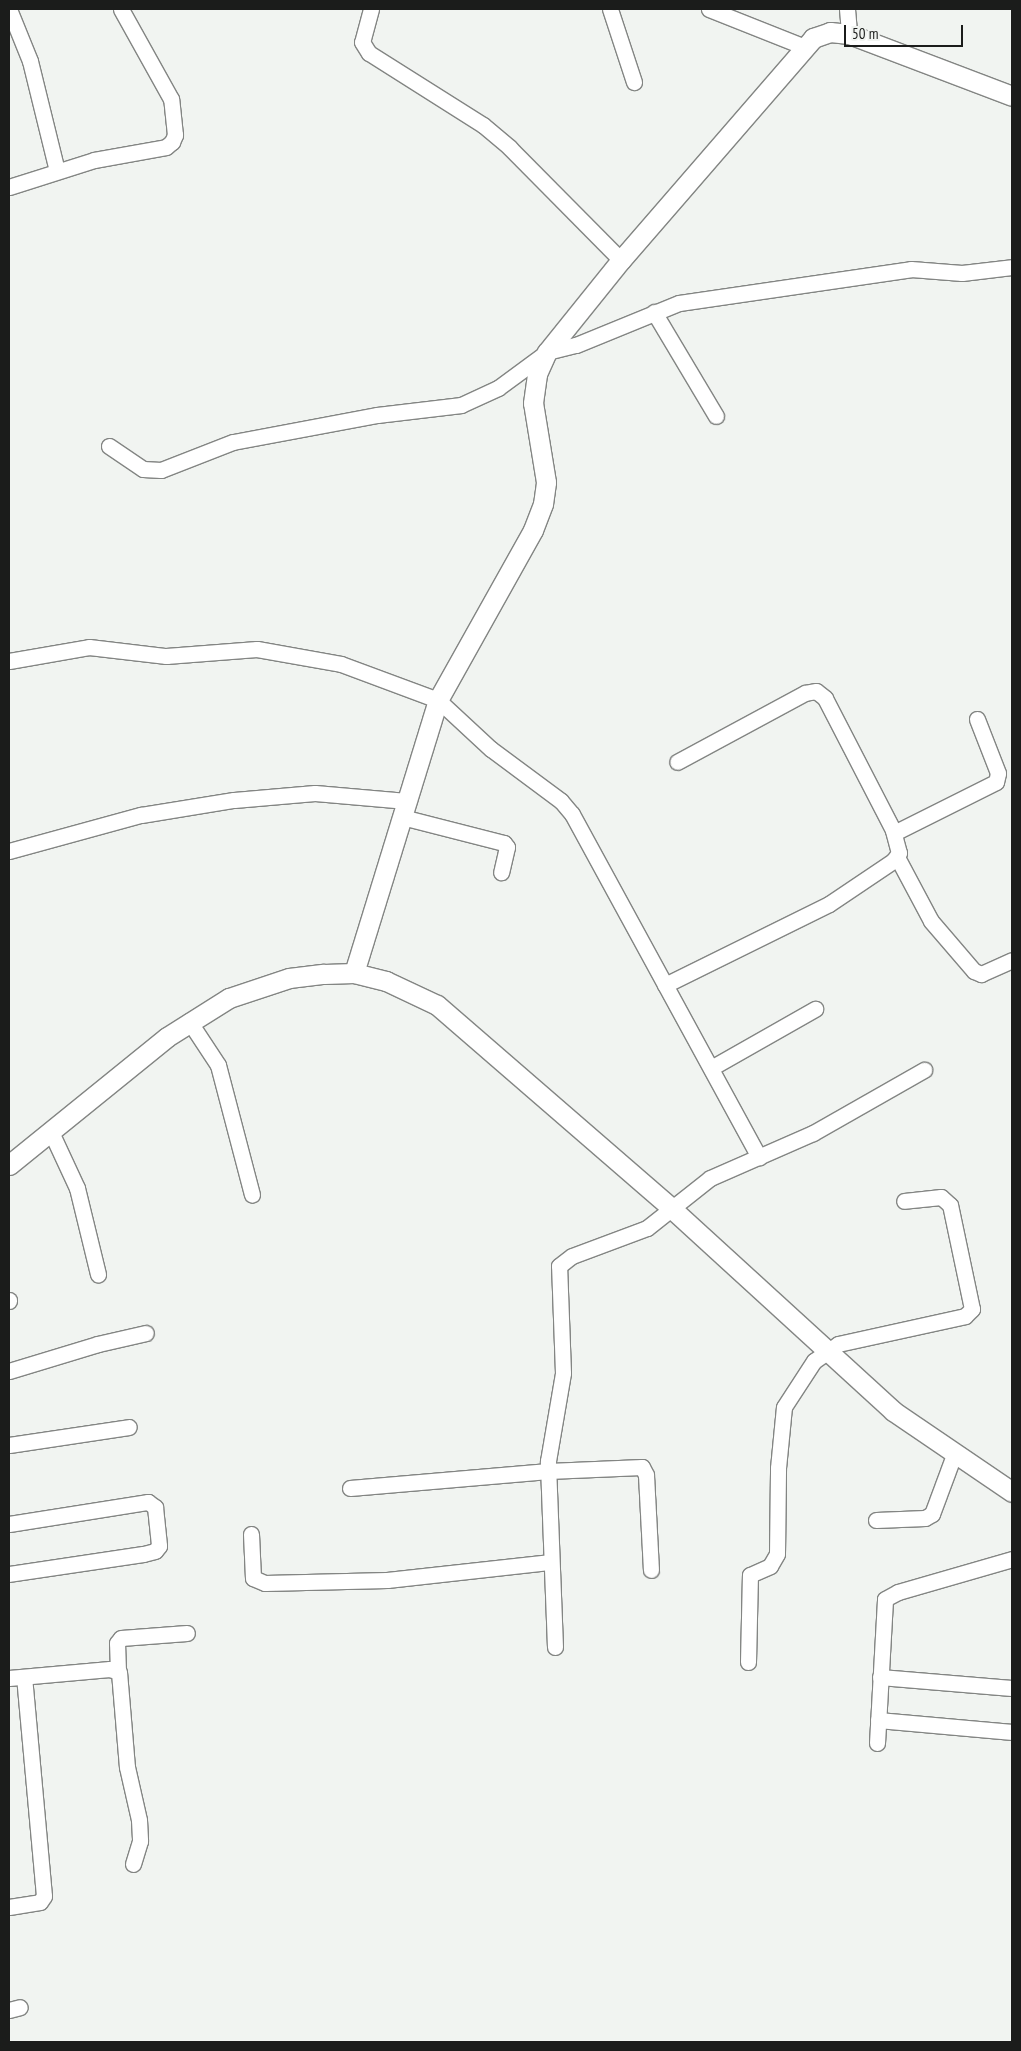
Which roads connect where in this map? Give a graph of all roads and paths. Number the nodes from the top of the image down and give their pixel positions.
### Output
1 (121, 9) edge
2 (371, 9) edge
3 (610, 9) edge
4 (709, 9) edge
5 (847, 9) edge
6 (9, 10) edge
7 (849, 34) junction
8 (804, 46) junction
9 (634, 82) dead end
10 (1012, 96) edge
11 (58, 170) junction
12 (9, 186) edge
13 (621, 260) junction
14 (1012, 268) edge
15 (654, 312) junction
16 (547, 352) junction
17 (716, 416) dead end
18 (109, 446) dead end
19 (9, 661) edge
20 (438, 700) junction
21 (977, 719) dead end
22 (677, 762) dead end
23 (405, 809) junction
24 (894, 833) junction
25 (9, 851) edge
26 (897, 857) junction
27 (501, 872) dead end
28 (1012, 960) edge
29 (354, 973) junction
30 (665, 985) junction
31 (815, 1009) dead end
32 (196, 1030) junction
33 (710, 1068) junction
34 (924, 1070) dead end
35 (56, 1142) junction
36 (759, 1157) junction
37 (9, 1165) edge
38 (252, 1195) dead end
39 (904, 1201) dead end
40 (664, 1213) junction
41 (98, 1274) dead end
42 (146, 1333) dead end
43 (820, 1355) junction
44 (9, 1371) edge
45 (129, 1427) dead end
46 (9, 1445) edge
47 (948, 1467) junction
48 (548, 1471) junction
49 (350, 1488) dead end
50 (1012, 1492) edge
51 (876, 1520) dead end
52 (9, 1524) edge
53 (251, 1534) dead end
54 (1012, 1559) edge
55 (551, 1562) junction
56 (651, 1570) dead end
57 (9, 1574) edge
58 (187, 1633) dead end
59 (555, 1647) dead end
60 (748, 1662) dead end
61 (118, 1671) junction
62 (880, 1677) junction
63 (16, 1678) edge
64 (1012, 1688) edge
65 (878, 1720) junction
66 (1012, 1732) edge
67 (877, 1743) dead end
68 (133, 1864) dead end
69 (9, 1907) edge

1 - 11 street
2 - 13 street
3 - 9 street
4 - 8 street
5 - 7 street
6 - 11 street
7 - 8 street
7 - 10 street
8 - 13 street
11 - 12 street
13 - 16 street
14 - 15 street
15 - 16 street
15 - 17 street
16 - 18 street
16 - 20 street
19 - 20 street
20 - 23 street
20 - 30 street
21 - 24 street
22 - 24 street
23 - 25 street
23 - 27 street
23 - 29 street
24 - 26 street
26 - 28 street
26 - 30 street
29 - 32 street
29 - 40 street
30 - 33 street
31 - 33 street
32 - 35 street
32 - 38 street
33 - 36 street
34 - 36 street
35 - 37 street
35 - 41 street
36 - 40 street
39 - 43 street
40 - 43 street
40 - 48 street
42 - 44 street
43 - 47 street
43 - 60 street
45 - 46 street
47 - 50 street
47 - 51 street
48 - 49 street
48 - 55 street
48 - 56 street
52 - 57 street
53 - 55 street
54 - 62 street
55 - 59 street
58 - 61 street
61 - 63 street
61 - 68 street
62 - 64 street
62 - 65 street
63 - 69 street
65 - 66 street
65 - 67 street

